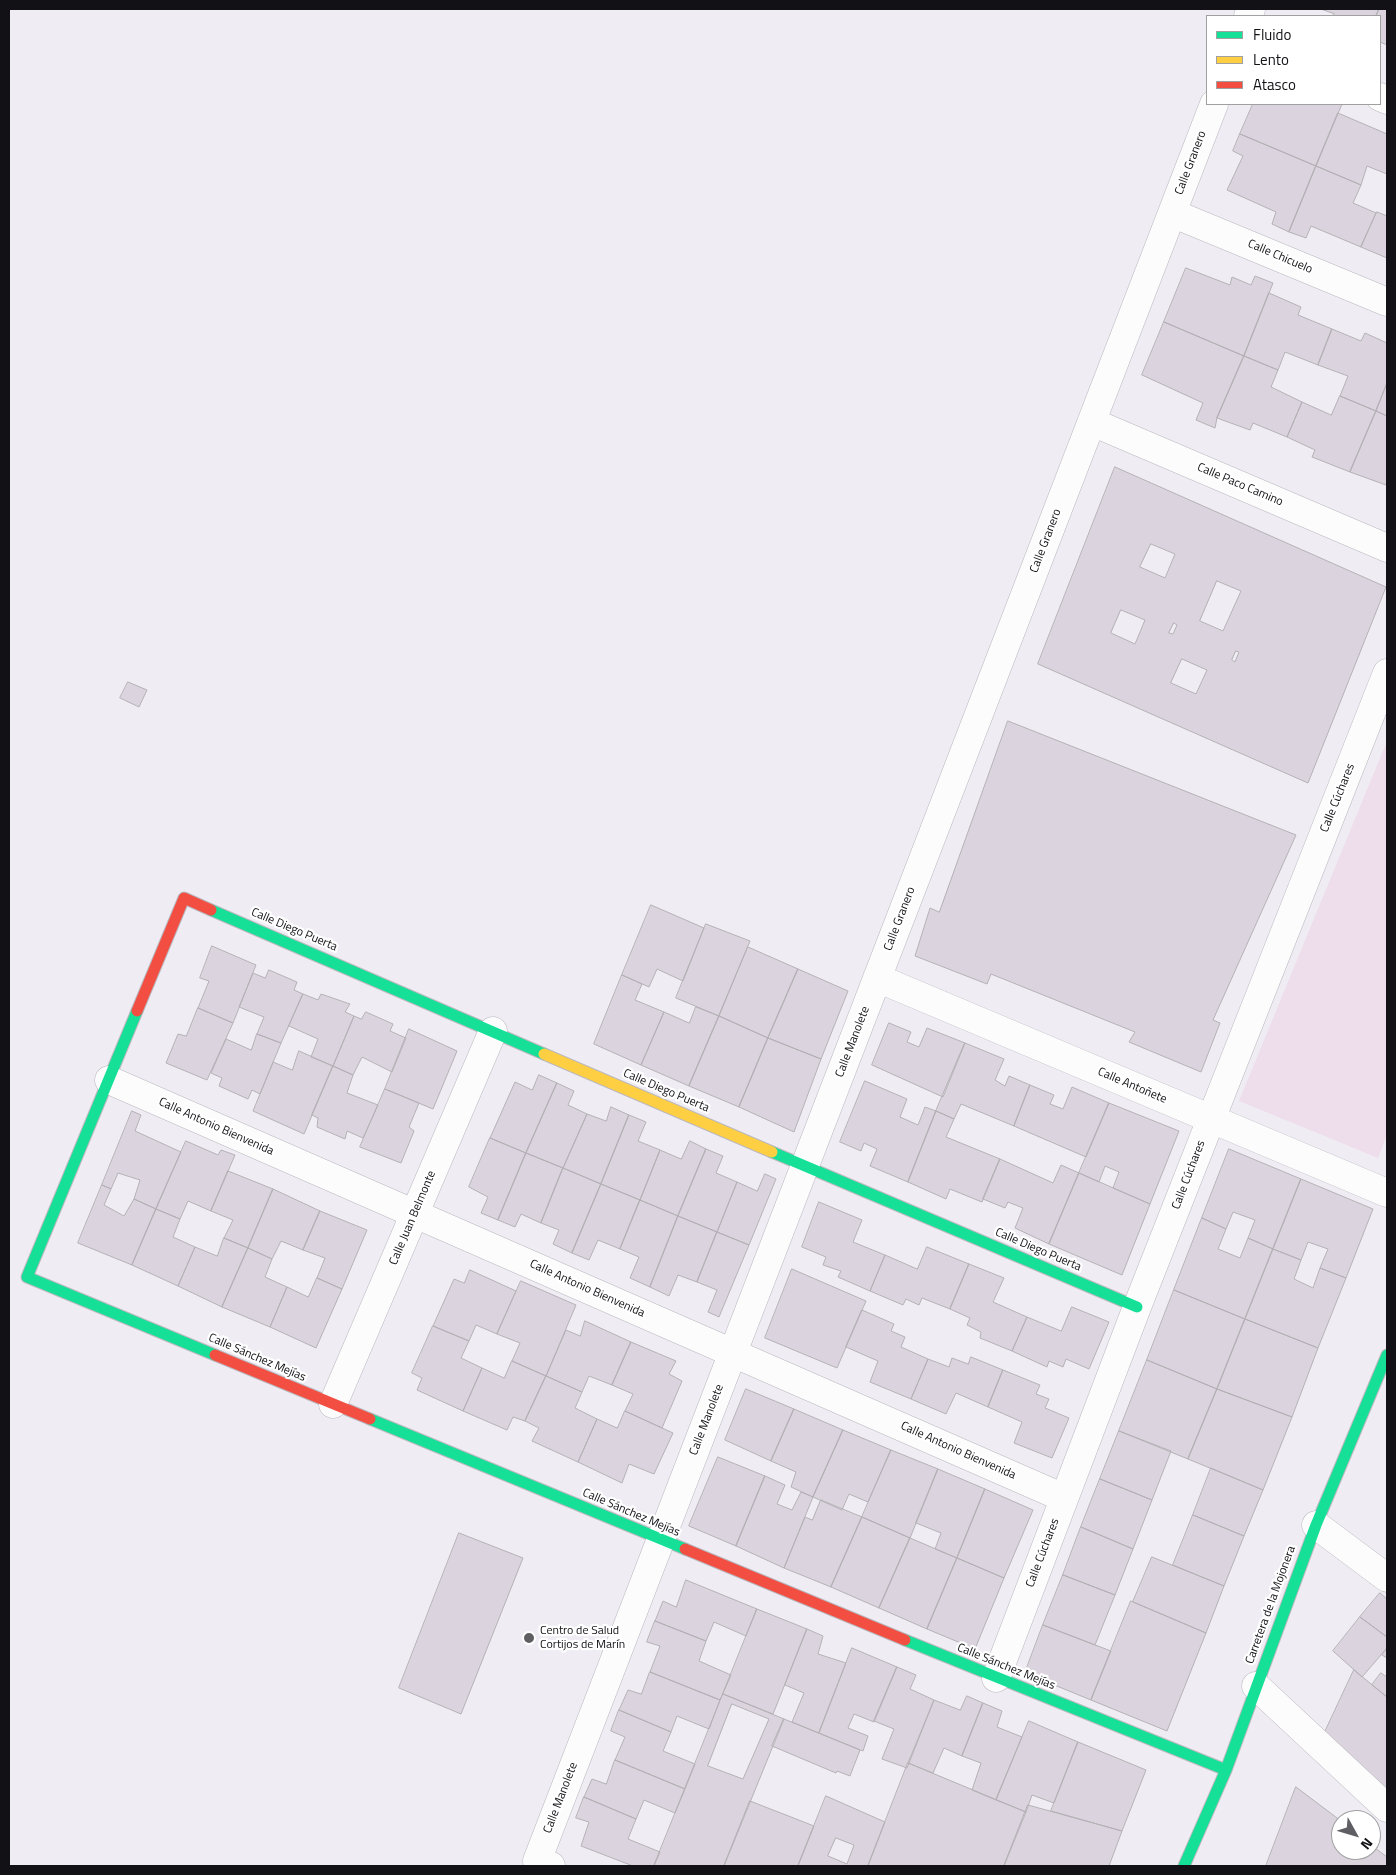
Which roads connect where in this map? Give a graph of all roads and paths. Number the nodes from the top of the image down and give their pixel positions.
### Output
1 (1214, 105) edge
2 (1172, 213) junction
3 (1387, 302) edge
4 (1092, 422) junction
5 (1387, 548) edge
6 (1387, 673) edge
7 (877, 978) junction
8 (492, 1031) junction
9 (109, 1080) junction
10 (1210, 1119) junction
11 (805, 1166) junction
12 (1387, 1193) edge
13 (414, 1213) junction
14 (1137, 1306) junction
15 (733, 1353) junction
16 (1387, 1355) edge
17 (333, 1404) junction
18 (1064, 1498) junction
19 (1316, 1525) junction
20 (661, 1540) junction
21 (1387, 1578) edge
22 (996, 1678) junction
23 (1256, 1686) junction
24 (1226, 1770) junction
25 (1387, 1808) edge
26 (544, 1864) edge
27 (1184, 1866) edge

1 - 2 street, Calle Granero
2 - 3 street, Calle Chicuelo
2 - 4 street, Calle Granero
4 - 5 street, Calle Paco Camino
4 - 7 street, Calle Granero
6 - 10 street, Calle Cúchares
7 - 10 street, Calle Antoñete
7 - 11 street, Calle Manolete
8 - 9 street, Calle Diego Puerta
8 - 11 street, Calle Diego Puerta
8 - 13 street, Calle Juan Belmonte
9 - 13 street, Calle Antonio Bienvenida
9 - 17 street, Calle Sánchez Mejías
10 - 12 street, Calle Antoñete
10 - 14 street, Calle Cúchares
11 - 14 street, Calle Diego Puerta
11 - 15 street, Calle Manolete
13 - 15 street, Calle Antonio Bienvenida
13 - 17 street, Calle Juan Belmonte
14 - 18 street, Calle Cúchares
15 - 18 street, Calle Antonio Bienvenida
15 - 20 street, Calle Manolete
16 - 19 street, Carretera de la Mojonera
17 - 20 street, Calle Sánchez Mejías
18 - 22 street, Calle Cúchares
19 - 21 street
19 - 23 street, Carretera de la Mojonera
20 - 22 street, Calle Sánchez Mejías
20 - 26 street, Calle Manolete
22 - 24 street, Calle Sánchez Mejías
23 - 24 street, Carretera de la Mojonera
23 - 25 street
24 - 27 street, Carretera de la Mojonera

